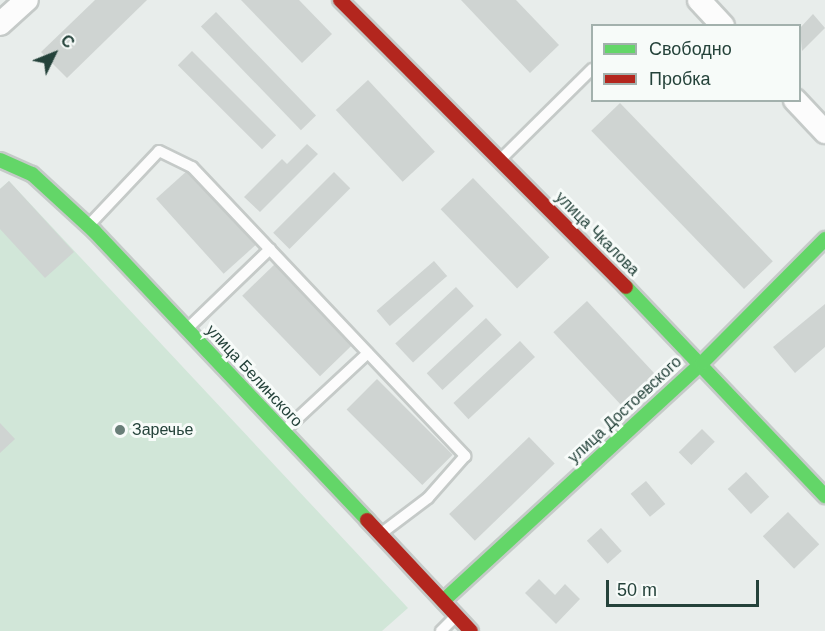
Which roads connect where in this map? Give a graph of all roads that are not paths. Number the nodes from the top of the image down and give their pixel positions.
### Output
1 (27, 0) edge
2 (340, 0) edge
3 (699, 0) edge
4 (0, 24) edge
5 (721, 24) edge
6 (591, 70) edge
7 (797, 102) edge
8 (825, 132) edge
9 (0, 160) edge
10 (500, 160) junction
11 (88, 226) junction
12 (825, 239) edge
13 (270, 249) junction
14 (186, 329) junction
15 (368, 352) junction
16 (702, 363) junction
17 (283, 432) junction
18 (825, 496) edge
19 (380, 534) junction
20 (443, 601) junction
21 (456, 615) junction
22 (441, 631) edge
23 (471, 631) edge

1 - 4 street
2 - 10 street, улица Чкалова
3 - 5 street
6 - 10 lane
7 - 8 street
9 - 11 street, улица Белинского
10 - 16 street, улица Чкалова
11 - 13 lane
11 - 14 street, улица Белинского
12 - 16 street, улица Достоевского
13 - 14 lane
13 - 15 lane
14 - 17 street, улица Белинского
15 - 17 lane
15 - 19 lane
16 - 18 street, улица Чкалова
16 - 20 street, улица Достоевского
17 - 19 street, улица Белинского
19 - 20 street, улица Белинского
20 - 21 street, улица Белинского
21 - 22 lane
21 - 23 street, улица Белинского

